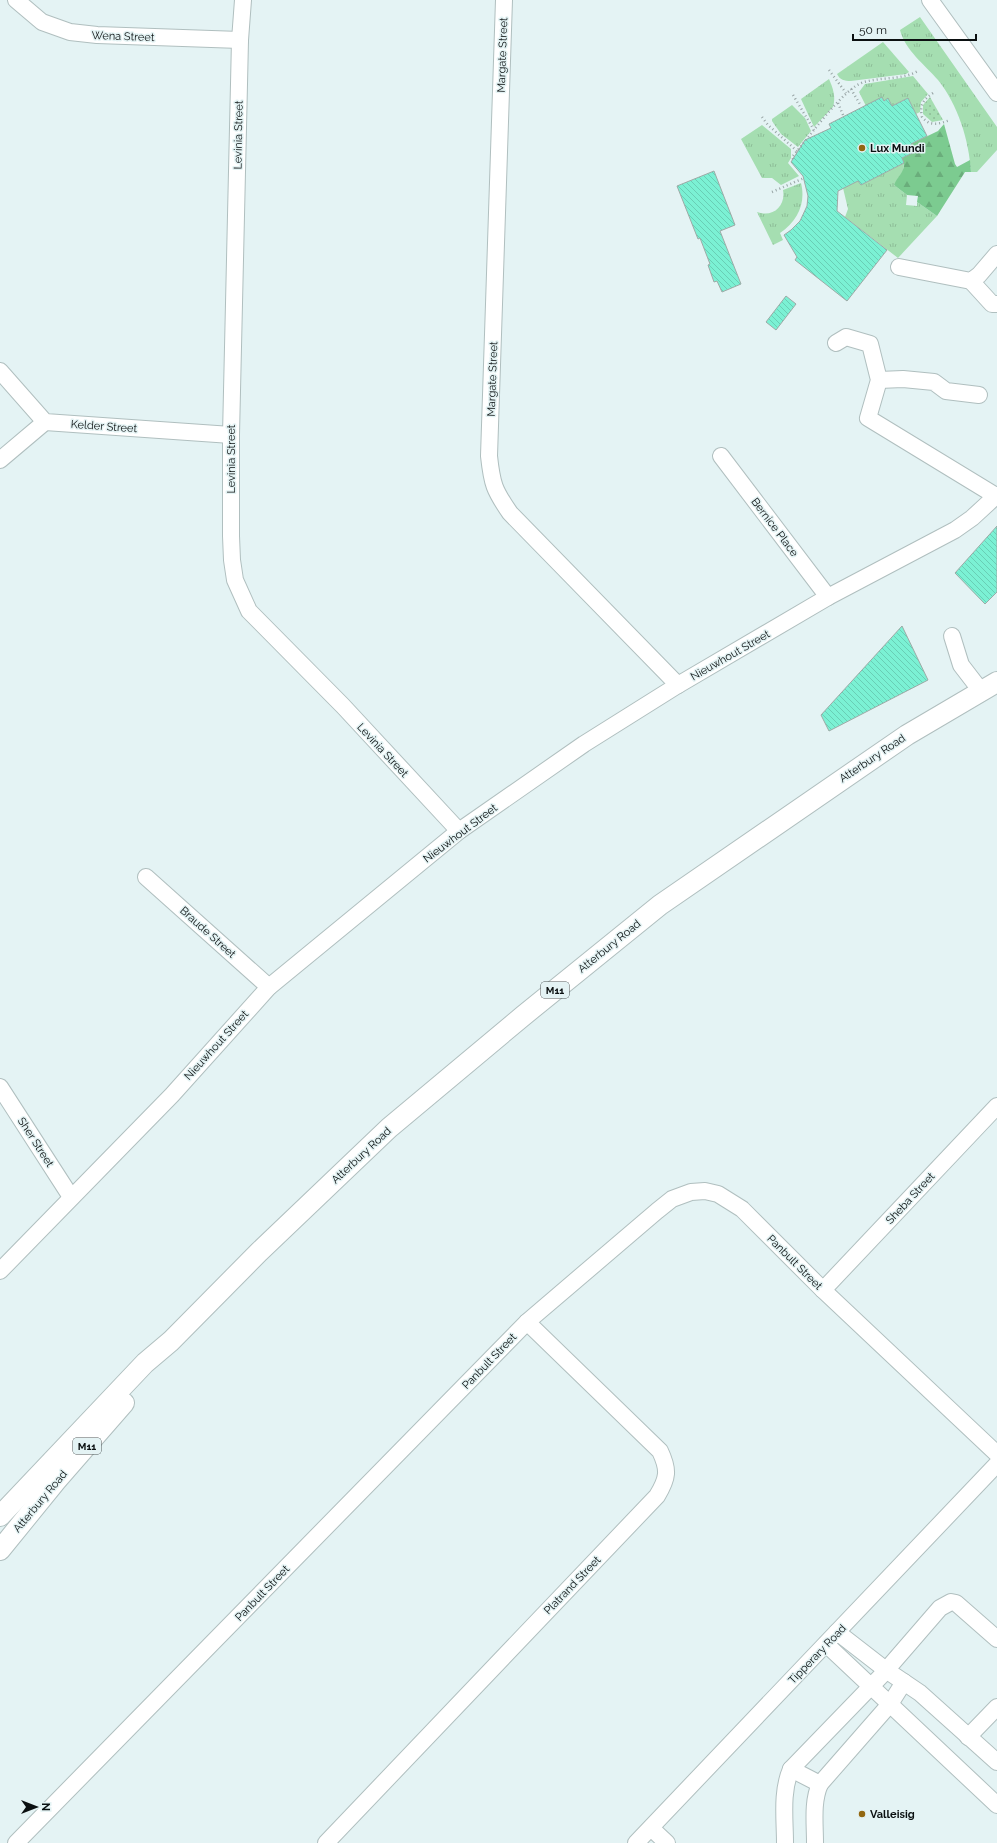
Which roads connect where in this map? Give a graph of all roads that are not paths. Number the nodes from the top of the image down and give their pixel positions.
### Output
1 (16, 0) edge
2 (243, 0) edge
3 (504, 0) edge
4 (930, 0) edge
5 (240, 40) junction
6 (997, 93) edge
7 (997, 254) edge
8 (899, 267) dead end
9 (971, 281) junction
10 (997, 304) edge
11 (836, 343) dead end
12 (0, 371) edge
13 (879, 380) junction
14 (979, 395) dead end
15 (45, 422) junction
16 (231, 435) junction
17 (721, 456) dead end
18 (0, 460) edge
19 (996, 495) edge
20 (828, 597) junction
21 (952, 636) dead end
22 (678, 685) junction
23 (989, 687) edge
24 (459, 831) junction
25 (146, 877) dead end
26 (269, 987) junction
27 (0, 1087) edge
28 (997, 1106) edge
29 (71, 1197) junction
30 (0, 1271) edge
31 (823, 1290) junction
32 (527, 1322) junction
33 (171, 1341) junction
34 (997, 1454) edge
35 (997, 1464) edge
36 (0, 1516) edge
37 (0, 1550) edge
38 (832, 1638) junction
39 (997, 1639) edge
40 (886, 1670) junction
41 (904, 1682) junction
42 (872, 1686) junction
43 (890, 1704) junction
44 (995, 1713) edge
45 (968, 1737) junction
46 (997, 1762) edge
47 (791, 1769) junction
48 (820, 1784) junction
49 (997, 1805) edge
50 (651, 1828) junction
51 (16, 1843) edge
52 (326, 1843) edge
53 (636, 1843) edge
54 (667, 1843) edge
55 (785, 1843) edge
56 (815, 1843) edge

1 - 5 street, Wena Street
2 - 5 street, Levinia Street
3 - 22 street, Margate Street
4 - 6 street
5 - 16 street, Levinia Street
7 - 9 street
8 - 9 street
9 - 10 street
11 - 13 street
12 - 15 street
13 - 14 street
13 - 19 street
15 - 16 street, Kelder Street
15 - 18 street
16 - 24 street, Levinia Street
17 - 20 street, Bernice Place
19 - 20 street, Nieuwhout Street
20 - 22 street, Nieuwhout Street
21 - 23 street
22 - 24 street, Nieuwhout Street
23 - 33 main road, Atterbury Road / M11
24 - 26 street, Nieuwhout Street
25 - 26 street, Braude Street
26 - 29 street, Nieuwhout Street
27 - 29 street, Sher Street
28 - 31 street, Sheba Street
29 - 30 street, Nieuwhout Street
31 - 32 street, Panbult Street
31 - 34 street, Panbult Street
32 - 51 street, Panbult Street
32 - 52 street, Platrand Street
33 - 36 main road, Atterbury Road / M11
33 - 37 main road, Atterbury Road / M11
35 - 38 street, Tipperary Road
38 - 40 street
38 - 42 street
38 - 50 street, Tipperary Road
39 - 40 street
40 - 41 street
40 - 42 street
41 - 43 street
41 - 45 street
42 - 43 street
42 - 47 street
43 - 48 street
43 - 49 street
44 - 45 street
45 - 46 street
47 - 48 street
47 - 55 street
48 - 56 street
50 - 53 street, Tipperary Road
50 - 54 street

